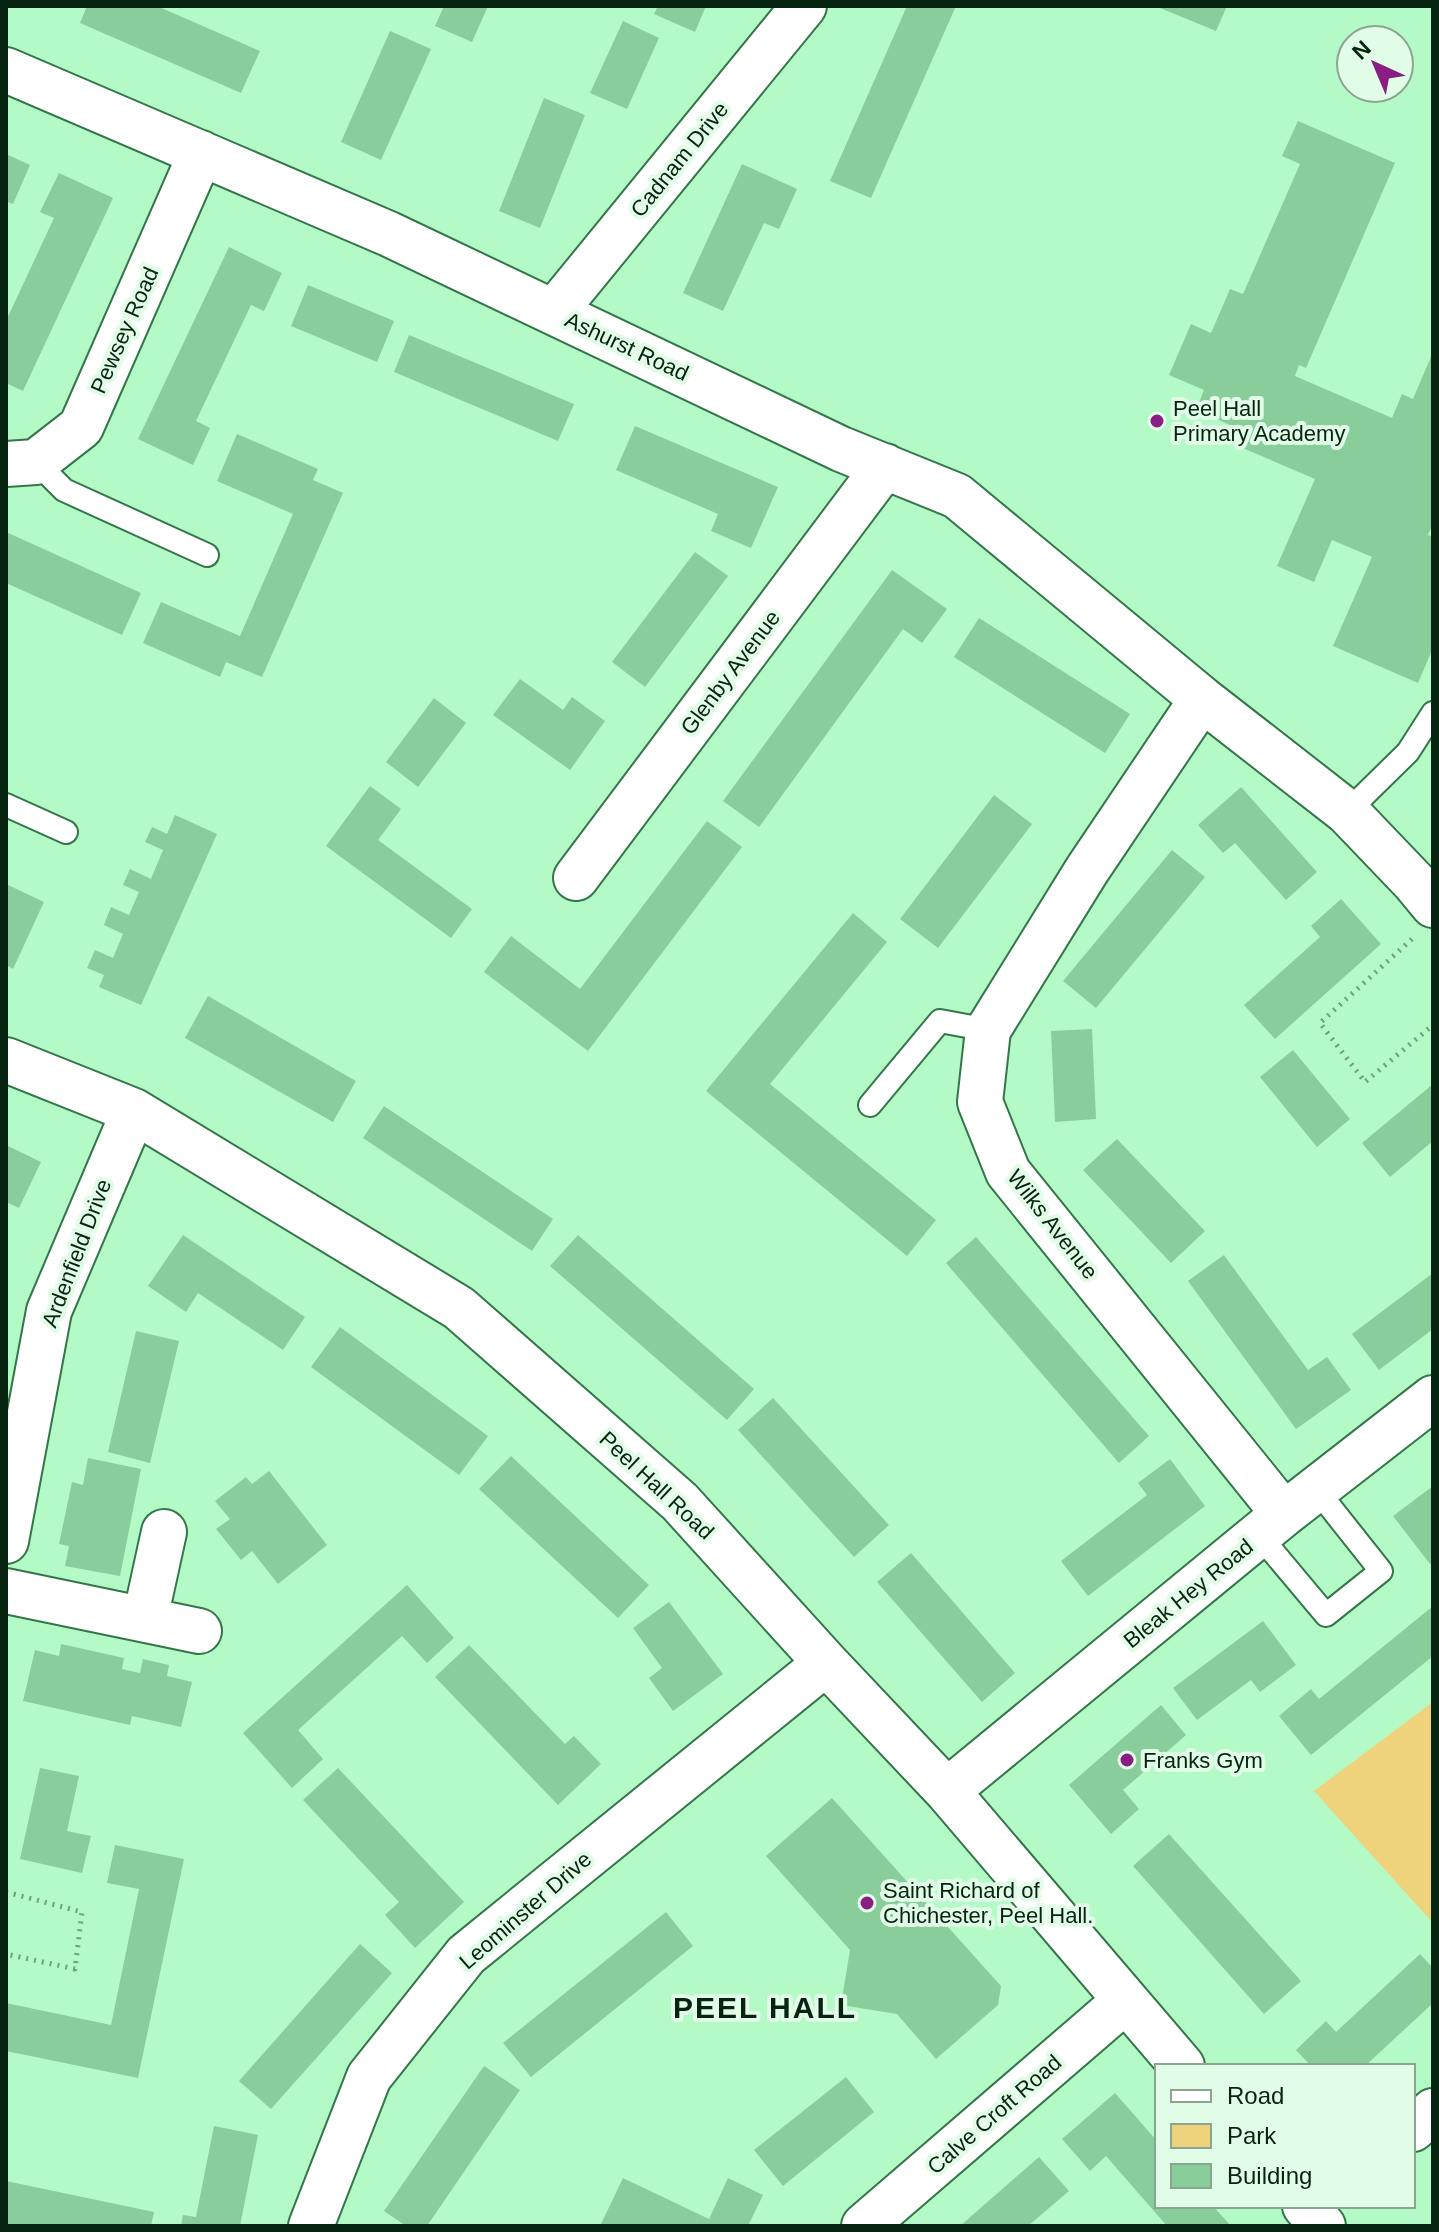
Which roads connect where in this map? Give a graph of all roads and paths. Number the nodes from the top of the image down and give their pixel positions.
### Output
1 (804, 6) edge
2 (6, 70) edge
3 (201, 153) junction
4 (554, 312) junction
5 (21, 463) edge
6 (885, 466) junction
7 (207, 555) dead end
8 (1202, 699) junction
9 (1433, 713) edge
10 (6, 805) edge
11 (1347, 812) junction
12 (66, 832) dead end
13 (576, 878) dead end
14 (1427, 918) edge
15 (1433, 1025) edge
16 (988, 1030) junction
17 (6, 1060) edge
18 (870, 1105) dead end
19 (134, 1111) junction
20 (1433, 1398) edge
21 (1286, 1512) junction
22 (164, 1532) dead end
23 (6, 1541) edge
24 (6, 1591) edge
25 (145, 1619) junction
26 (199, 1631) dead end
27 (826, 1663) junction
28 (947, 1791) junction
29 (6, 1892) edge
30 (6, 1954) edge
31 (1125, 2001) junction
32 (1180, 2064) edge
33 (1433, 2111) edge
34 (1415, 2127) edge
35 (311, 2226) edge
36 (864, 2226) edge

1 - 4 street, Cadnam Drive
2 - 3 street, Ashurst Road
3 - 4 street, Ashurst Road
3 - 5 street, Pewsey Road
4 - 6 street, Ashurst Road
5 - 7 lane
6 - 8 street, Ashurst Road
6 - 13 street, Glenby Avenue
8 - 11 street, Ashurst Road
8 - 16 street, Wilks Avenue
9 - 11 lane
10 - 12 lane
11 - 14 street, Ashurst Road
14 - 15 path
16 - 18 lane
16 - 21 street, Wilks Avenue
17 - 19 street, Peel Hall Road
19 - 23 street, Ardenfield Drive
19 - 27 street, Peel Hall Road
20 - 21 street, Bleak Hey Road
21 - 21 lane
21 - 28 street, Bleak Hey Road
22 - 25 street
24 - 25 street
25 - 26 street
27 - 28 street, Peel Hall Road
27 - 35 street, Leominster Drive
28 - 31 street, Peel Hall Road
29 - 30 path
31 - 32 street, Peel Hall Road
31 - 36 street, Calve Croft Road
33 - 34 street

